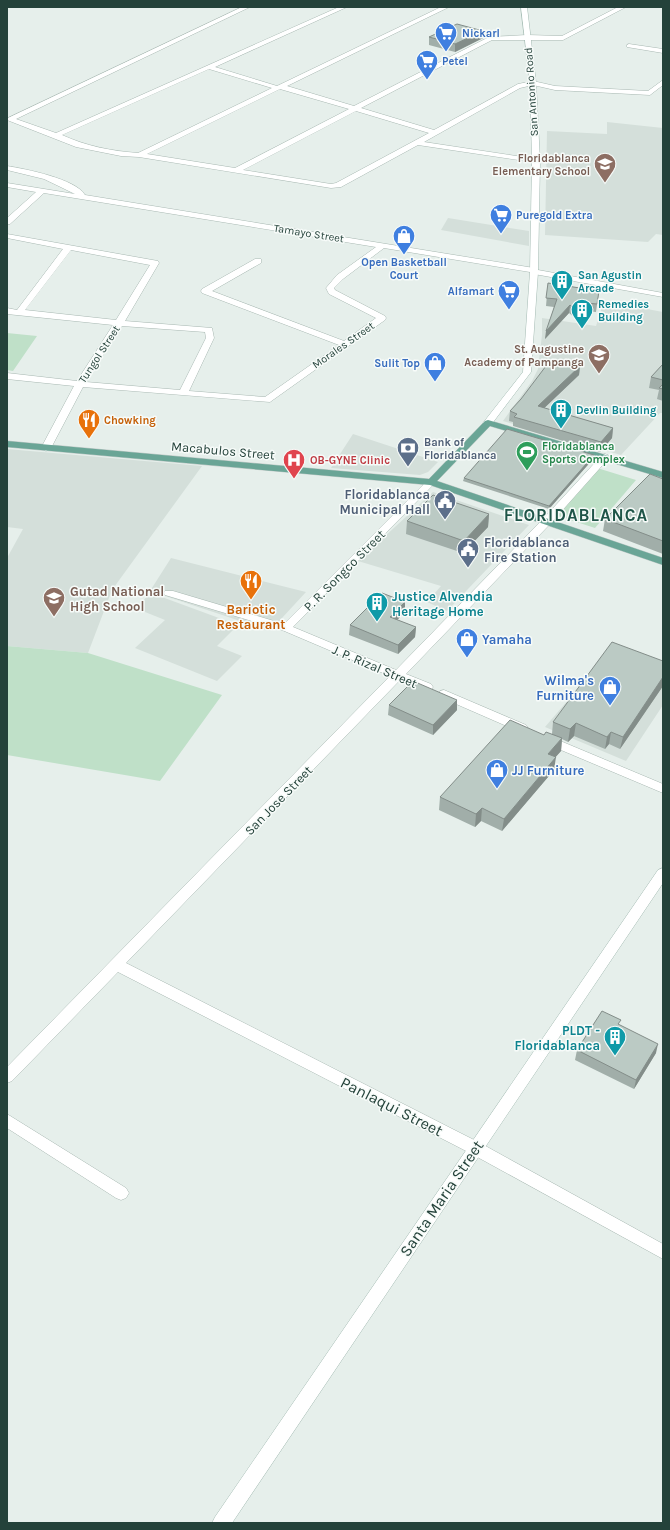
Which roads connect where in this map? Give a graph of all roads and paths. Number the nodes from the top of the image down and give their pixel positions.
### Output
1 (246, 7) edge
2 (344, 7) edge
3 (446, 7) edge
4 (524, 7) edge
5 (623, 7) edge
6 (527, 37) junction
7 (629, 46) dead end
8 (663, 50) edge
9 (209, 67) junction
10 (663, 82) edge
11 (533, 83) junction
12 (279, 87) junction
13 (355, 109) junction
14 (433, 132) junction
15 (56, 135) junction
16 (417, 143) junction
17 (139, 155) junction
18 (536, 161) junction
19 (7, 168) edge
20 (235, 171) junction
21 (7, 185) edge
22 (42, 191) junction
23 (85, 196) junction
24 (7, 222) edge
25 (7, 236) edge
26 (382, 245) junction
27 (68, 248) junction
28 (258, 261) dead end
29 (534, 271) junction
30 (663, 295) edge
31 (7, 311) edge
32 (20, 312) junction
33 (119, 323) junction
34 (344, 344) junction
35 (7, 376) edge
36 (80, 384) junction
37 (183, 393) junction
38 (488, 423) junction
39 (7, 444) edge
40 (46, 448) junction
41 (605, 457) junction
42 (663, 475) edge
43 (431, 482) junction
44 (547, 521) junction
45 (663, 562) edge
46 (170, 593) dead end
47 (286, 628) junction
48 (398, 675) junction
49 (663, 789) edge
50 (663, 873) edge
51 (117, 965) junction
52 (7, 1077) edge
53 (7, 1120) edge
54 (475, 1148) junction
55 (121, 1193) dead end
56 (663, 1252) edge
57 (221, 1523) edge

1 - 15 street
2 - 9 street
3 - 12 street
4 - 6 street, San Antonio Road
5 - 6 street
6 - 11 street, San Antonio Road
6 - 13 street
7 - 8 street
9 - 12 street
9 - 15 street
10 - 11 street
11 - 14 street
11 - 18 street, San Antonio Road
12 - 13 street
12 - 17 street
13 - 14 street
13 - 20 street
14 - 16 street
15 - 17 street
16 - 18 street
16 - 20 street
17 - 20 street
18 - 29 street, San Antonio Road
19 - 23 street
21 - 22 street, Tamayo Street
22 - 23 street, Tamayo Street
22 - 24 street
23 - 26 street, Tamayo Street
25 - 27 street
26 - 29 street, Tamayo Street
26 - 34 street, Morales Street
27 - 32 street
27 - 33 street, Tungol Street
28 - 34 street
29 - 30 street, Tamayo Street
29 - 38 street, P. R. Songco Street
31 - 32 street
32 - 33 street
33 - 36 street, Tungol Street
33 - 37 street
34 - 37 street, Morales Street
35 - 36 street, Morales Street
36 - 37 street, Morales Street
36 - 40 street, Tungol Street
38 - 41 main road
38 - 43 main road, P. R. Songco Street
39 - 40 main road, Macabulos Street
40 - 43 main road, Macabulos Street
41 - 42 main road
41 - 44 street, San Jose Street
43 - 44 main road, Macabulos Street
43 - 47 street, P. R. Songco Street
44 - 45 main road, Macabulos Street
44 - 48 street, San Jose Street
46 - 47 street, J. P. Rizal Street
47 - 48 street, J. P. Rizal Street
48 - 49 street, J. P. Rizal Street
48 - 51 street, San Jose Street
50 - 54 street, Santa Maria Street
51 - 52 street, San Jose Street
51 - 54 street, Panlaqui Street
53 - 55 street
54 - 56 street, Panlaqui Street
54 - 57 street, Santa Maria Street

